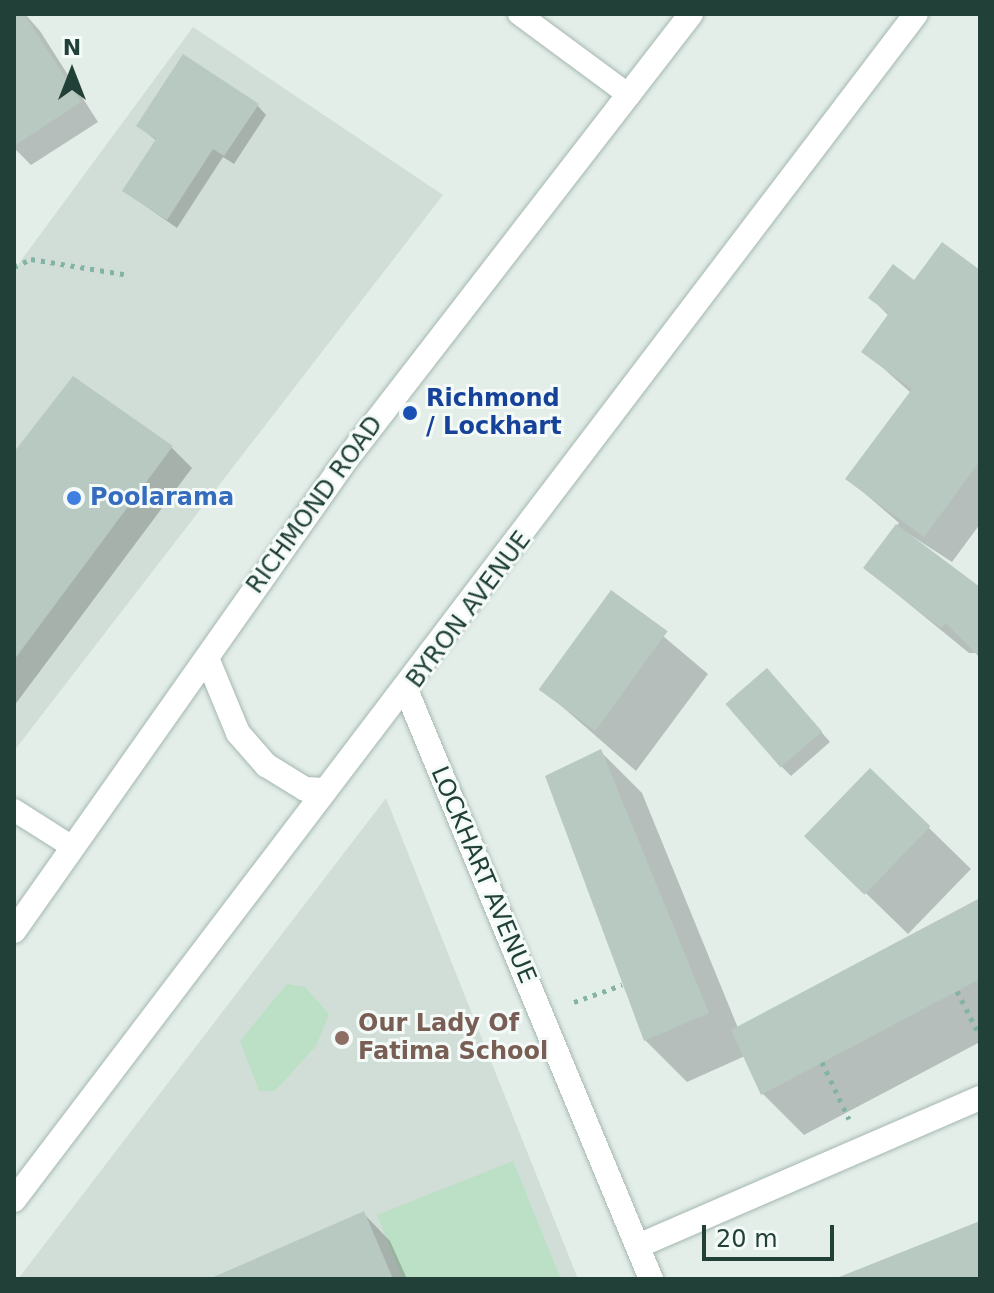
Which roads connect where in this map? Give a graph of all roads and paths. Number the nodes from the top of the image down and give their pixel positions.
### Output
1 (519, 14) edge
2 (691, 14) edge
3 (916, 14) edge
4 (629, 95) junction
5 (14, 267) edge
6 (129, 275) dead end
7 (207, 658) junction
8 (407, 692) junction
9 (325, 790) junction
10 (14, 810) edge
11 (71, 846) junction
12 (14, 931) edge
13 (622, 985) dead end
14 (957, 991) dead end
15 (542, 1014) junction
16 (980, 1036) edge
17 (822, 1062) dead end
18 (980, 1098) edge
19 (863, 1148) junction
20 (14, 1200) edge
21 (638, 1246) junction
22 (651, 1279) edge

1 - 4 lane
2 - 4 street, RICHMOND ROAD
3 - 8 street, BYRON AVENUE
4 - 7 street, RICHMOND ROAD
5 - 6 path
7 - 9 street
7 - 11 street, RICHMOND ROAD
8 - 9 street, BYRON AVENUE
8 - 15 street, LOCKHART AVENUE
9 - 20 street, BYRON AVENUE
10 - 11 lane
11 - 12 street, RICHMOND ROAD
13 - 15 path
14 - 16 path
15 - 21 street, LOCKHART AVENUE
17 - 19 path
18 - 19 street
19 - 21 street
21 - 22 street, LOCKHART AVENUE

